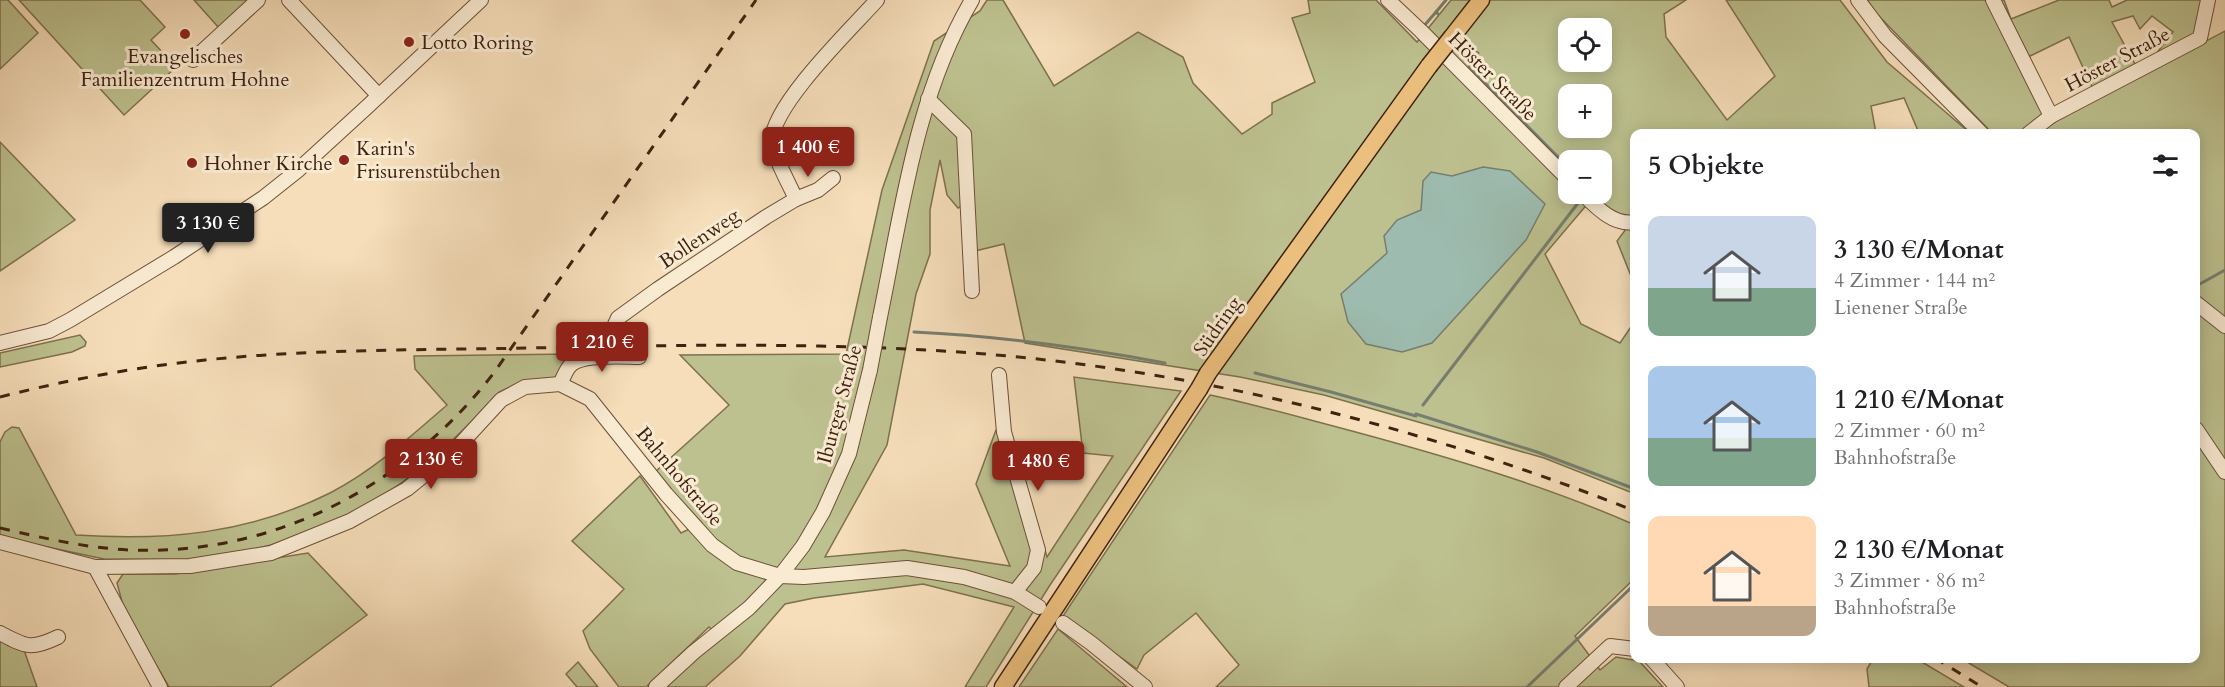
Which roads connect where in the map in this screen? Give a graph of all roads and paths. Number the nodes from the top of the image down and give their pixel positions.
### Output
1 (258, 0) edge
2 (289, 0) edge
3 (481, 0) edge
4 (877, 0) edge
5 (972, 0) edge
6 (1388, 0) edge
7 (1481, 0) edge
8 (1858, 0) edge
9 (1993, 0) edge
10 (2208, 0) edge
11 (193, 60) dead end
12 (379, 96) junction
13 (928, 99) junction
14 (2051, 116) junction
15 (1977, 129) edge
16 (2034, 129) edge
17 (1558, 169) edge
18 (832, 178) dead end
19 (796, 199) junction
20 (1593, 204) edge
21 (1630, 223) edge
22 (972, 291) dead end
23 (2200, 306) edge
24 (2225, 326) edge
25 (611, 333) dead end
26 (0, 343) edge
27 (639, 357) dead end
28 (999, 375) dead end
29 (560, 384) junction
30 (2200, 435) edge
31 (2225, 472) edge
32 (0, 542) edge
33 (95, 567) junction
34 (780, 576) junction
35 (1015, 592) junction
36 (1038, 607) dead end
37 (1063, 623) dead end
38 (0, 633) edge
39 (58, 637) dead end
40 (1630, 648) edge
41 (1655, 663) edge
42 (160, 687) edge
43 (657, 687) edge
44 (1002, 687) edge
45 (1145, 687) edge
46 (1566, 687) edge
47 (1677, 687) edge

1 - 11 street
2 - 12 street
3 - 12 street
4 - 19 street
5 - 13 street, Iburger Straße
6 - 17 street, Höster Straße
7 - 44 main road, Südring, bridge
8 - 15 street
9 - 14 street, Höster Straße
10 - 14 street, Höster Straße
12 - 26 street
13 - 22 street
13 - 34 street, Iburger Straße, bridge
14 - 16 street, Höster Straße
18 - 19 street, Bollenweg
19 - 25 street, Bollenweg
20 - 21 street
23 - 24 street
27 - 29 street
28 - 35 street
29 - 33 street
29 - 34 street, Bahnhofstraße
30 - 31 street
32 - 33 street
33 - 42 street
34 - 35 street, Bahnhofstraße
34 - 43 street, Iburger Straße
35 - 36 street, Bahnhofstraße
37 - 45 street
38 - 39 street
40 - 46 street
41 - 47 street

